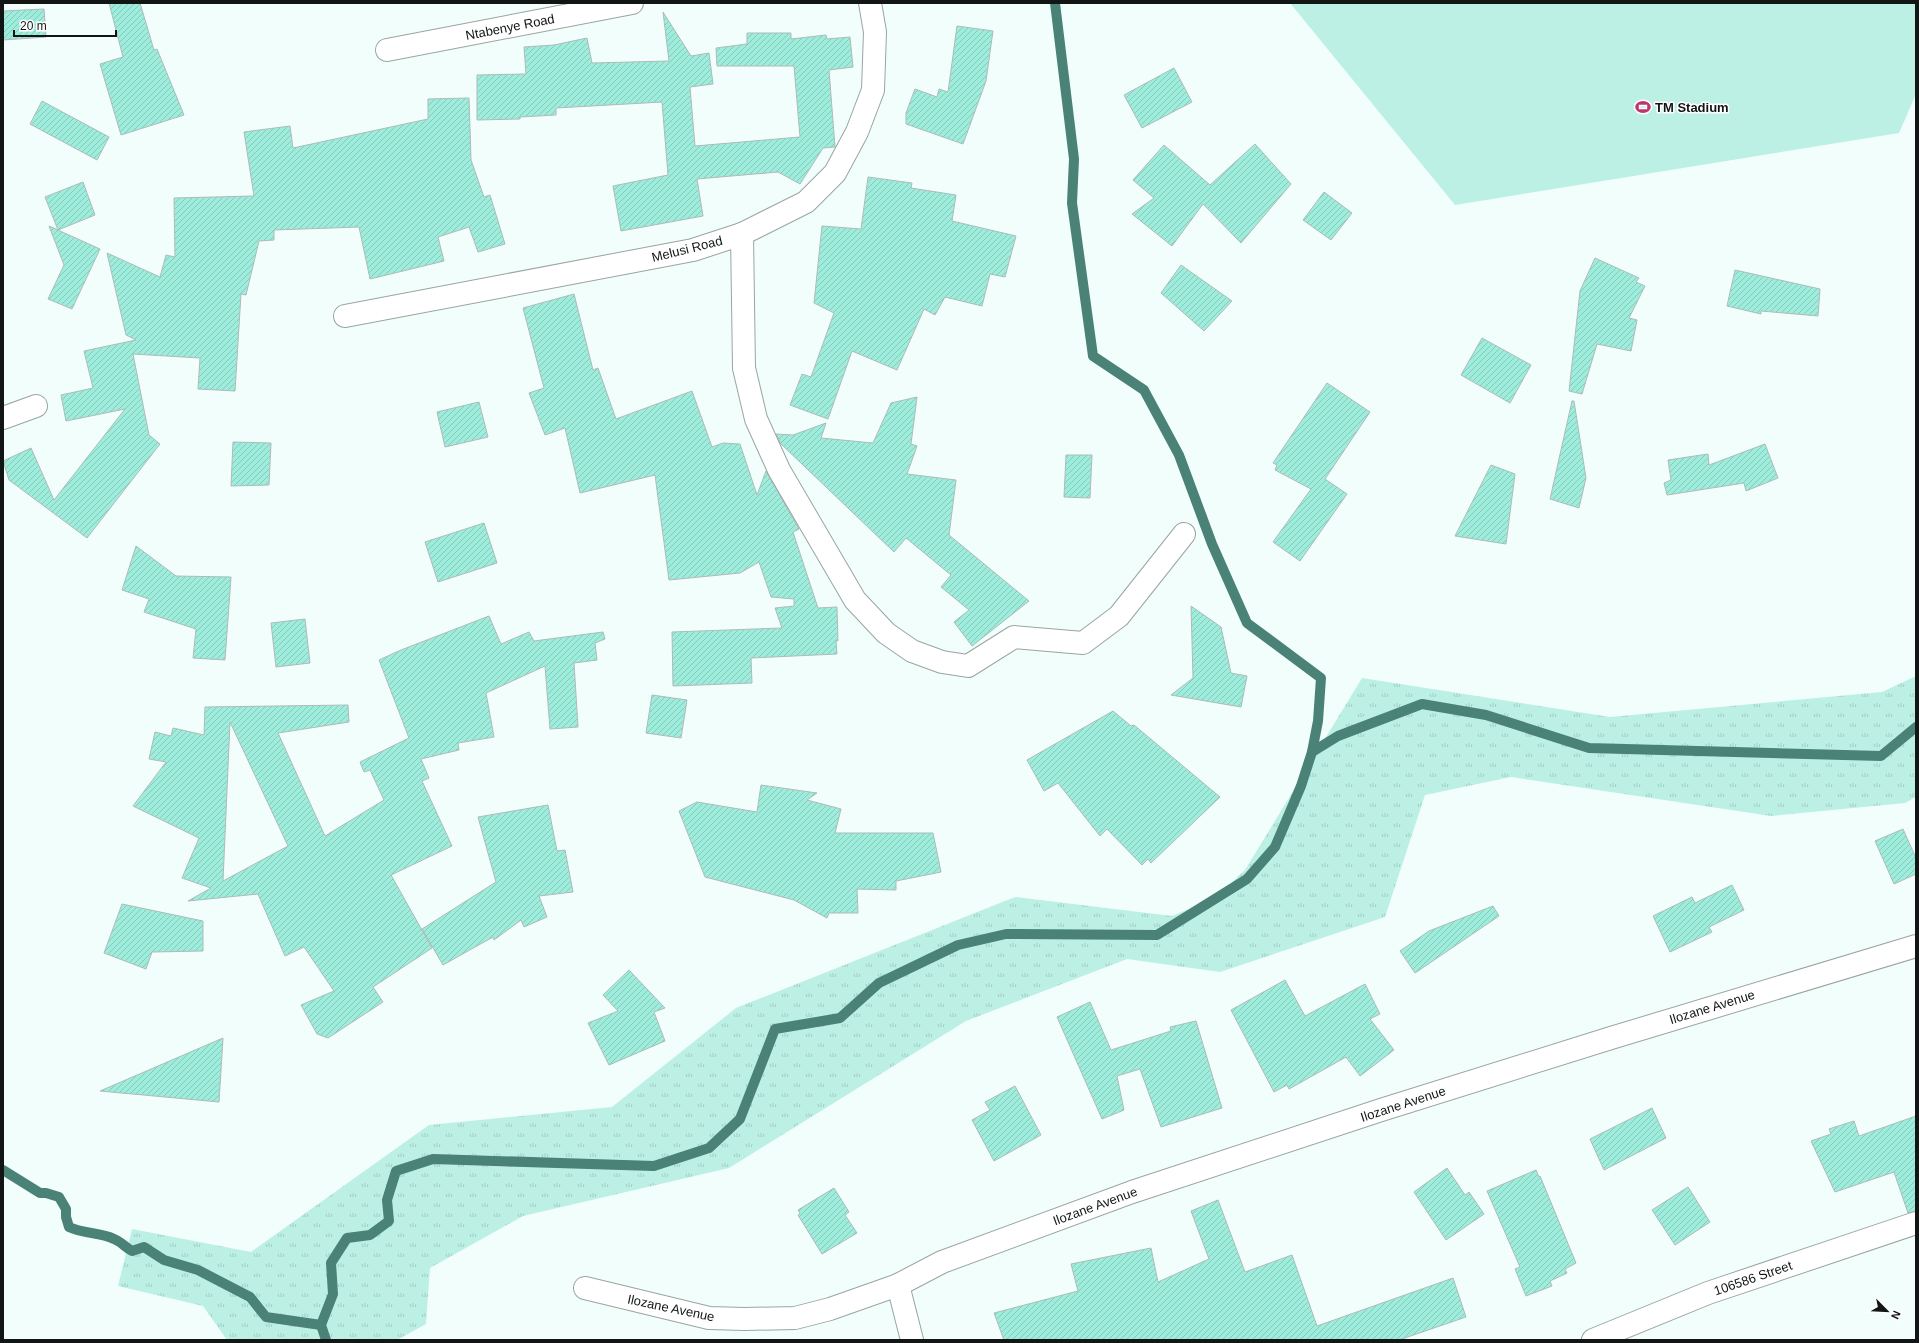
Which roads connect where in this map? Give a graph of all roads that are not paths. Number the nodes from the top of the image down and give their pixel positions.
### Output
1 (632, 3) edge
2 (870, 3) edge
3 (387, 50) dead end
4 (742, 234) junction
5 (345, 316) dead end
6 (36, 406) dead end
7 (3, 418) edge
8 (1184, 534) dead end
9 (1916, 946) edge
10 (1916, 1223) edge
11 (898, 1285) junction
12 (585, 1288) dead end
13 (912, 1340) edge
14 (1594, 1340) edge

1 - 3 street, Ntabenye Road
2 - 4 street, Melusi Road
4 - 5 street, Melusi Road
4 - 8 street
6 - 7 street
9 - 11 street, Ilozane Avenue
10 - 14 street, 106586 Street
11 - 12 street, Ilozane Avenue
11 - 13 street

